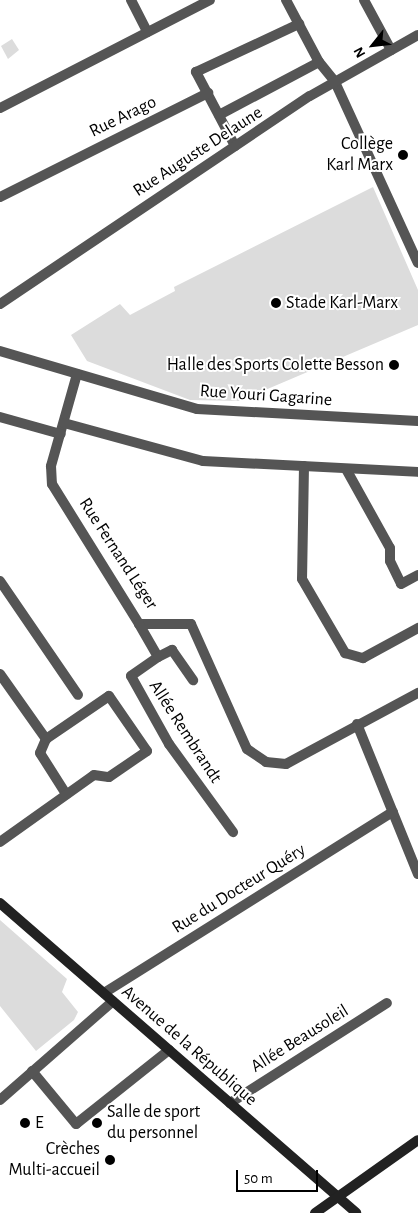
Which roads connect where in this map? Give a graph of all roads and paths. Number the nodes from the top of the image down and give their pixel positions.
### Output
1 (131, 0) edge
2 (210, 0) edge
3 (286, 0) edge
4 (364, 0) edge
5 (299, 24) junction
6 (147, 32) junction
7 (418, 35) edge
8 (391, 50) junction
9 (319, 62) junction
10 (334, 82) junction
11 (208, 93) junction
12 (0, 108) edge
13 (219, 115) junction
14 (235, 146) junction
15 (0, 197) edge
16 (418, 263) edge
17 (0, 304) edge
18 (0, 351) edge
19 (77, 374) junction
20 (0, 417) edge
21 (418, 421) edge
22 (63, 428) junction
23 (304, 466) junction
24 (346, 469) junction
25 (418, 472) edge
26 (418, 575) edge
27 (0, 581) edge
28 (139, 624) junction
29 (418, 628) edge
30 (158, 658) junction
31 (0, 674) edge
32 (193, 680) dead end
33 (418, 693) edge
34 (78, 695) dead end
35 (358, 724) junction
36 (46, 739) junction
37 (66, 794) junction
38 (393, 812) junction
39 (233, 832) dead end
40 (1, 840) edge
41 (418, 874) edge
42 (0, 903) edge
43 (104, 993) junction
44 (113, 1001) junction
45 (387, 1003) dead end
46 (169, 1050) junction
47 (32, 1071) junction
48 (0, 1100) edge
49 (230, 1103) junction
50 (418, 1140) edge
51 (338, 1198) junction
52 (315, 1213) edge
53 (356, 1213) edge

1 - 6 street
2 - 6 street
3 - 5 street
4 - 8 street
5 - 9 street
5 - 11 street
6 - 12 street
7 - 8 street, Rue Auguste Delaune
8 - 10 street, Rue Auguste Delaune
9 - 10 street
9 - 13 street
10 - 14 street, Rue Auguste Delaune
10 - 16 street
11 - 13 street
11 - 15 street, Rue Arago
13 - 14 street
14 - 17 street, Rue Auguste Delaune
18 - 19 street, Rue Youri Gagarine
19 - 21 street, Rue Youri Gagarine
19 - 22 street, Rue Fernand Léger
20 - 22 street
22 - 23 street
22 - 28 street, Rue Fernand Léger
23 - 24 street
23 - 29 street
24 - 25 street
24 - 26 street
27 - 34 street
28 - 30 street, Allée Rembrandt
28 - 35 street, Rue Fernand Léger
30 - 32 street, Allée Rembrandt
30 - 39 street, Allée Rembrandt
31 - 36 street
33 - 35 street, Rue Fernand Léger
35 - 38 street
36 - 37 street
36 - 37 street
37 - 40 street
38 - 41 street
38 - 43 street, Rue du Docteur Quéry
42 - 43 main road, Avenue de la République
43 - 44 main road, Avenue de la République
44 - 46 main road, Avenue de la République
44 - 47 street
45 - 49 street, Allée Beausoleil
46 - 47 street
46 - 49 main road, Avenue de la République
47 - 48 street
49 - 51 main road, Avenue de la République
50 - 51 main road
51 - 52 main road
51 - 53 main road, Avenue de la République

